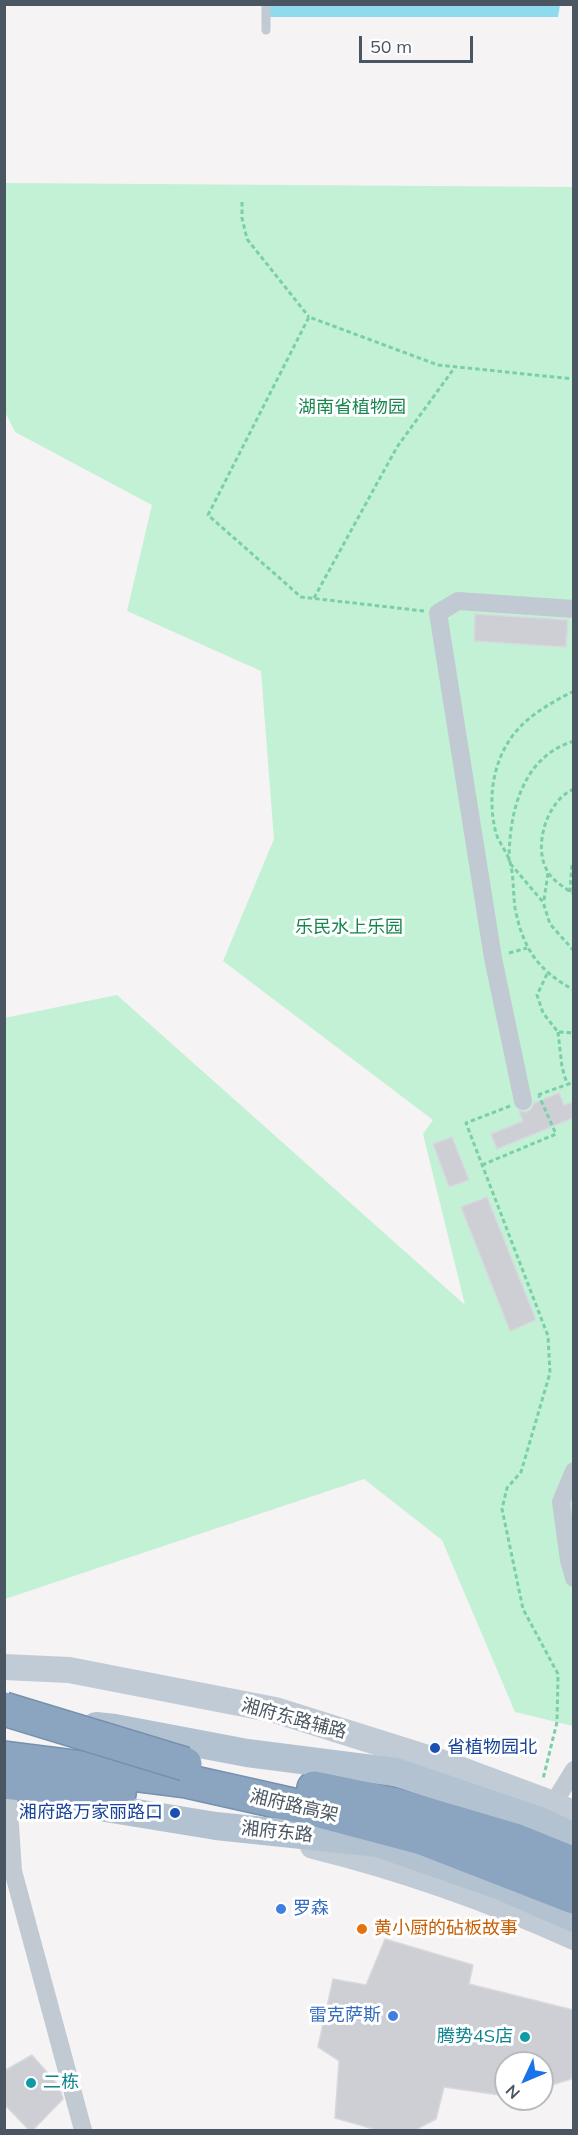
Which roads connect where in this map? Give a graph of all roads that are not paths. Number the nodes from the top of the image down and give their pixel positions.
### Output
1 (266, 4) edge
2 (266, 30) dead end
3 (573, 609) edge
4 (531, 1098) road end
5 (573, 1471) edge
6 (573, 1578) edge
7 (4, 1667) edge
8 (4, 1709) edge
9 (4, 1719) edge
10 (4, 1738) edge
11 (4, 1758) edge
12 (185, 1764) junction
13 (573, 1770) edge
14 (6, 1791) edge
15 (555, 1805) edge
16 (320, 1811) junction
17 (216, 1826) junction
18 (573, 1837) edge
19 (573, 1863) edge
20 (573, 1897) edge
21 (573, 1918) edge
22 (573, 1937) edge
23 (83, 2130) edge

1 - 2 lane
3 - 4 street
5 - 6 street
7 - 15 street, 湘府东路辅路
8 - 12 highway, bridge
9 - 18 main road
10 - 12 highway, 湘府路高架, bridge
11 - 16 highway, 湘府路高架
12 - 19 highway, 湘府路高架
13 - 15 street
14 - 16 highway
14 - 17 main road, 湘府东路
14 - 23 street
16 - 20 highway, 湘府路高架
17 - 21 main road, 湘府东路
17 - 22 street

